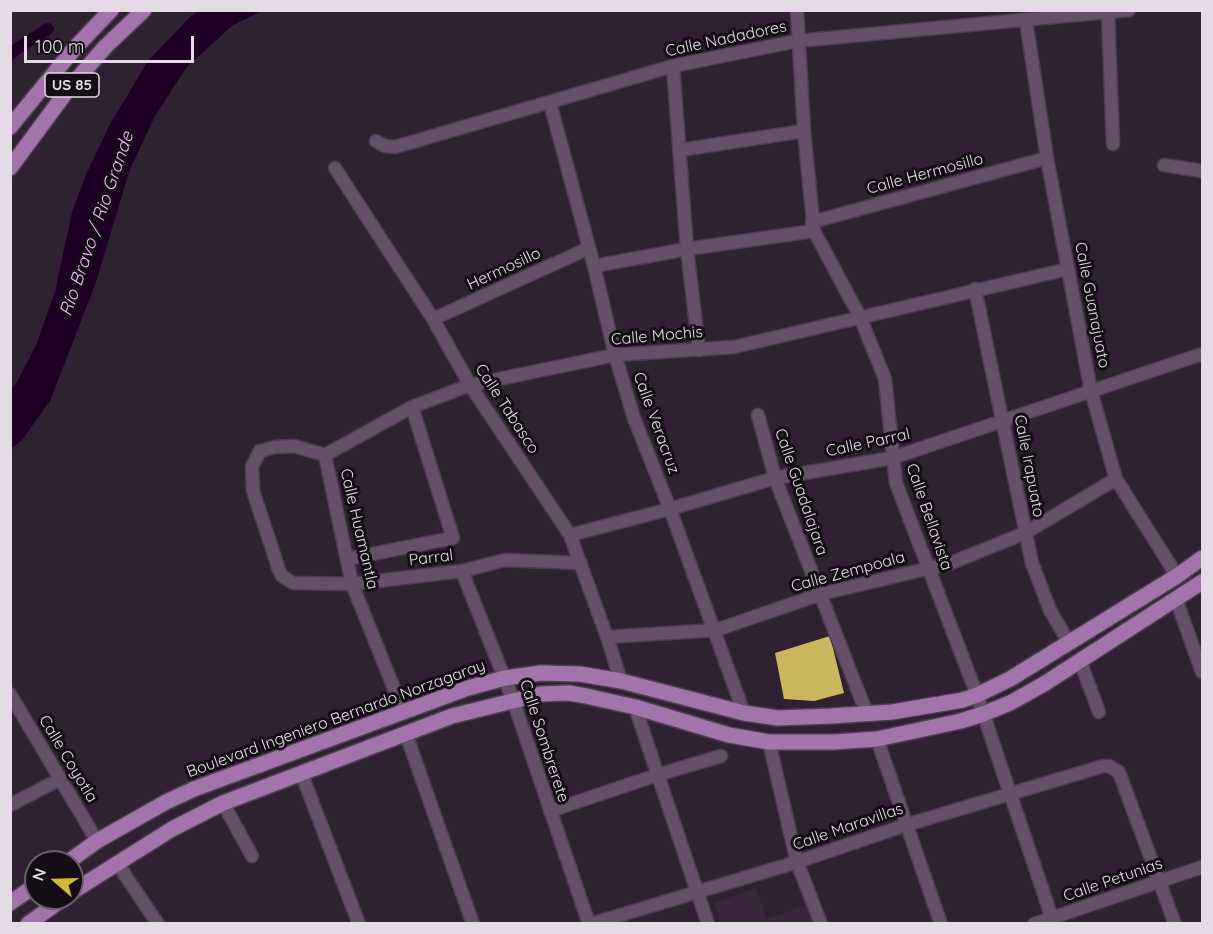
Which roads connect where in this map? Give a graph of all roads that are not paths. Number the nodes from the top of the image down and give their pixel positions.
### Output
1 (111, 10) edge
2 (144, 10) edge
3 (796, 10) edge
4 (1129, 10) edge
5 (1108, 13) junction
6 (1026, 21) junction
7 (797, 41) junction
8 (674, 66) junction
9 (550, 103) junction
10 (10, 127) edge
11 (804, 130) junction
12 (376, 141) dead end
13 (1113, 144) dead end
14 (680, 150) junction
15 (13, 158) edge
16 (1047, 158) junction
17 (1164, 165) dead end
18 (335, 168) dead end
19 (1203, 171) edge
20 (813, 226) junction
21 (589, 249) junction
22 (687, 249) junction
23 (594, 266) junction
24 (1068, 269) junction
25 (975, 289) junction
26 (860, 316) junction
27 (433, 319) junction
28 (699, 350) junction
29 (1203, 354) edge
30 (615, 355) junction
31 (470, 385) junction
32 (1091, 391) junction
33 (412, 407) junction
34 (758, 415) dead end
35 (1003, 422) junction
36 (325, 455) junction
37 (892, 458) junction
38 (775, 478) junction
39 (1116, 479) junction
40 (670, 509) junction
41 (1025, 533) junction
42 (570, 535) junction
43 (1203, 558) edge
44 (347, 559) junction
45 (581, 563) junction
46 (928, 569) junction
47 (462, 570) junction
48 (1177, 576) junction
49 (1203, 582) edge
50 (352, 584) junction
51 (821, 594) junction
52 (1176, 599) junction
53 (716, 630) junction
54 (607, 637) junction
55 (1069, 642) junction
56 (1080, 661) junction
57 (1203, 672) edge
58 (505, 678) junction
59 (621, 681) junction
60 (977, 695) junction
61 (12, 698) edge
62 (513, 700) junction
63 (635, 707) junction
64 (403, 711) junction
65 (1099, 712) dead end
66 (744, 713) junction
67 (867, 714) junction
68 (983, 714) junction
69 (406, 734) junction
70 (877, 739) junction
71 (769, 742) junction
72 (721, 756) dead end
73 (302, 774) junction
74 (657, 775) junction
75 (60, 779) junction
76 (1009, 794) junction
77 (223, 803) junction
78 (10, 805) edge
79 (549, 811) junction
80 (906, 825) junction
81 (97, 841) junction
82 (84, 850) edge
83 (252, 856) dead end
84 (797, 862) junction
85 (117, 863) junction
86 (1203, 867) edge
87 (1160, 882) junction
88 (84, 884) edge
89 (24, 893) edge
90 (696, 893) junction
91 (10, 903) edge
92 (50, 910) edge
93 (37, 921) edge
94 (1053, 921) edge
95 (158, 924) edge
96 (359, 924) edge
97 (473, 924) edge
98 (590, 924) edge
99 (708, 924) edge
100 (820, 924) edge
101 (941, 924) edge
102 (1034, 924) edge
103 (1175, 924) edge

1 - 10 main road, US 85
2 - 15 main road, US 85
3 - 7 street, Calle Bellavista
4 - 5 street, Calle Nadadores
5 - 6 street, Calle Nadadores
5 - 13 street
6 - 7 street, Calle Nadadores
6 - 16 street, Calle Guanajuato
7 - 8 street, Calle Nadadores
7 - 11 street, Calle Bellavista
8 - 9 street, Calle Nadadores
8 - 14 street
9 - 12 street, Calle Nadadores
9 - 21 street, Calle Veracruz
11 - 14 street
11 - 20 street, Calle Bellavista
14 - 22 street
16 - 20 street, Calle Hermosillo
16 - 24 street, Calle Guanajuato
17 - 19 street
18 - 27 street, Calle Tabasco
20 - 22 street, Calle Hermosillo
20 - 26 street, Calle Bellavista
21 - 23 street, Calle Veracruz
21 - 27 street, Hermosillo
22 - 23 street, Calle Hermosillo
22 - 28 street
23 - 30 street, Calle Veracruz
24 - 25 street, Calle Mochis
24 - 32 street, Calle Guanajuato
25 - 26 street, Calle Mochis
25 - 35 street, Calle Irapuato
26 - 28 street, Calle Mochis
26 - 37 street, Calle Bellavista
27 - 31 street, Calle Tabasco
28 - 30 street, Calle Mochis
29 - 32 street, Calle Parral
30 - 31 street, Calle Mochis
30 - 40 street, Calle Veracruz
31 - 33 street, Calle Mochis
31 - 42 street, Calle Tabasco
32 - 35 street, Calle Parral
32 - 39 street, Calle Guanajuato
33 - 36 street, Calle Mochis
33 - 44 street
34 - 38 street, Calle Guadalajara
35 - 37 street, Calle Parral
35 - 41 street, Calle Irapuato
36 - 44 street, Calle Huamantla
36 - 50 street, Parral
37 - 38 street, Calle Parral
37 - 46 street, Calle Bellavista
38 - 40 street, Calle Parral
38 - 51 street, Calle Guadalajara
39 - 41 street, Calle Zempoala
39 - 48 street, Calle Guanajuato
40 - 42 street, Calle Parral
40 - 53 street, Calle Veracruz
41 - 46 street, Calle Zempoala
41 - 55 street, Calle Irapuato
42 - 45 street, Calle Tabasco
43 - 48 main road, Boulevard Ingeniero Bernardo Norzagaray
44 - 50 street, Calle Huamantla
45 - 47 street, Parral
45 - 54 street, Calle Tabasco
46 - 51 street, Calle Zempoala
46 - 60 street, Calle Bellavista
47 - 50 street, Parral
47 - 58 street, Calle Sombrerete
48 - 55 main road, Boulevard Ingeniero Bernardo Norzagaray
49 - 52 main road
50 - 64 street, Calle Huamantla
51 - 53 street, Calle Zempoala
51 - 67 street, Calle Guadalajara
52 - 56 main road
52 - 57 street
53 - 54 street, Calle Zempoala
53 - 66 street, Calle Veracruz
54 - 59 street, Calle Tabasco
55 - 60 main road, Boulevard Ingeniero Bernardo Norzagaray
56 - 65 street
56 - 68 main road
58 - 59 main road, Boulevard Ingeniero Bernardo Norzagaray
58 - 62 street, Calle Sombrerete
58 - 64 main road, Boulevard Ingeniero Bernardo Norzagaray
59 - 66 main road, Boulevard Ingeniero Bernardo Norzagaray
60 - 67 main road, Boulevard Ingeniero Bernardo Norzagaray
60 - 68 street, Calle Bellavista
61 - 75 street, Calle Coyotla
62 - 63 main road
62 - 69 main road
62 - 79 street, Calle Sombrerete
63 - 71 main road
63 - 74 street
64 - 81 main road, Boulevard Ingeniero Bernardo Norzagaray
66 - 67 main road, Boulevard Ingeniero Bernardo Norzagaray
68 - 70 main road
68 - 76 street, Calle Bellavista
69 - 73 main road
69 - 97 street
70 - 71 main road
70 - 80 street
71 - 84 street
72 - 74 street
73 - 77 main road
73 - 96 street
74 - 79 street
74 - 90 street
75 - 78 street
75 - 81 street, Calle Coyotla
76 - 80 street, Calle Maravillas
76 - 87 street, Calle Maravillas
76 - 94 street, Calle Bellavista
77 - 83 street
77 - 85 main road
79 - 98 street, Calle Sombrerete
80 - 84 street, Calle Maravillas
80 - 101 street
81 - 82 main road, Boulevard Ingeniero Bernardo Norzagaray
84 - 90 street, Calle Maravillas
84 - 100 street
85 - 88 main road
85 - 95 street
86 - 87 street, Calle Petunias
87 - 94 street, Calle Petunias
87 - 103 street
89 - 91 main road
90 - 98 street, Calle Maravillas
90 - 99 street
92 - 93 main road
94 - 102 street, Calle Petunias

